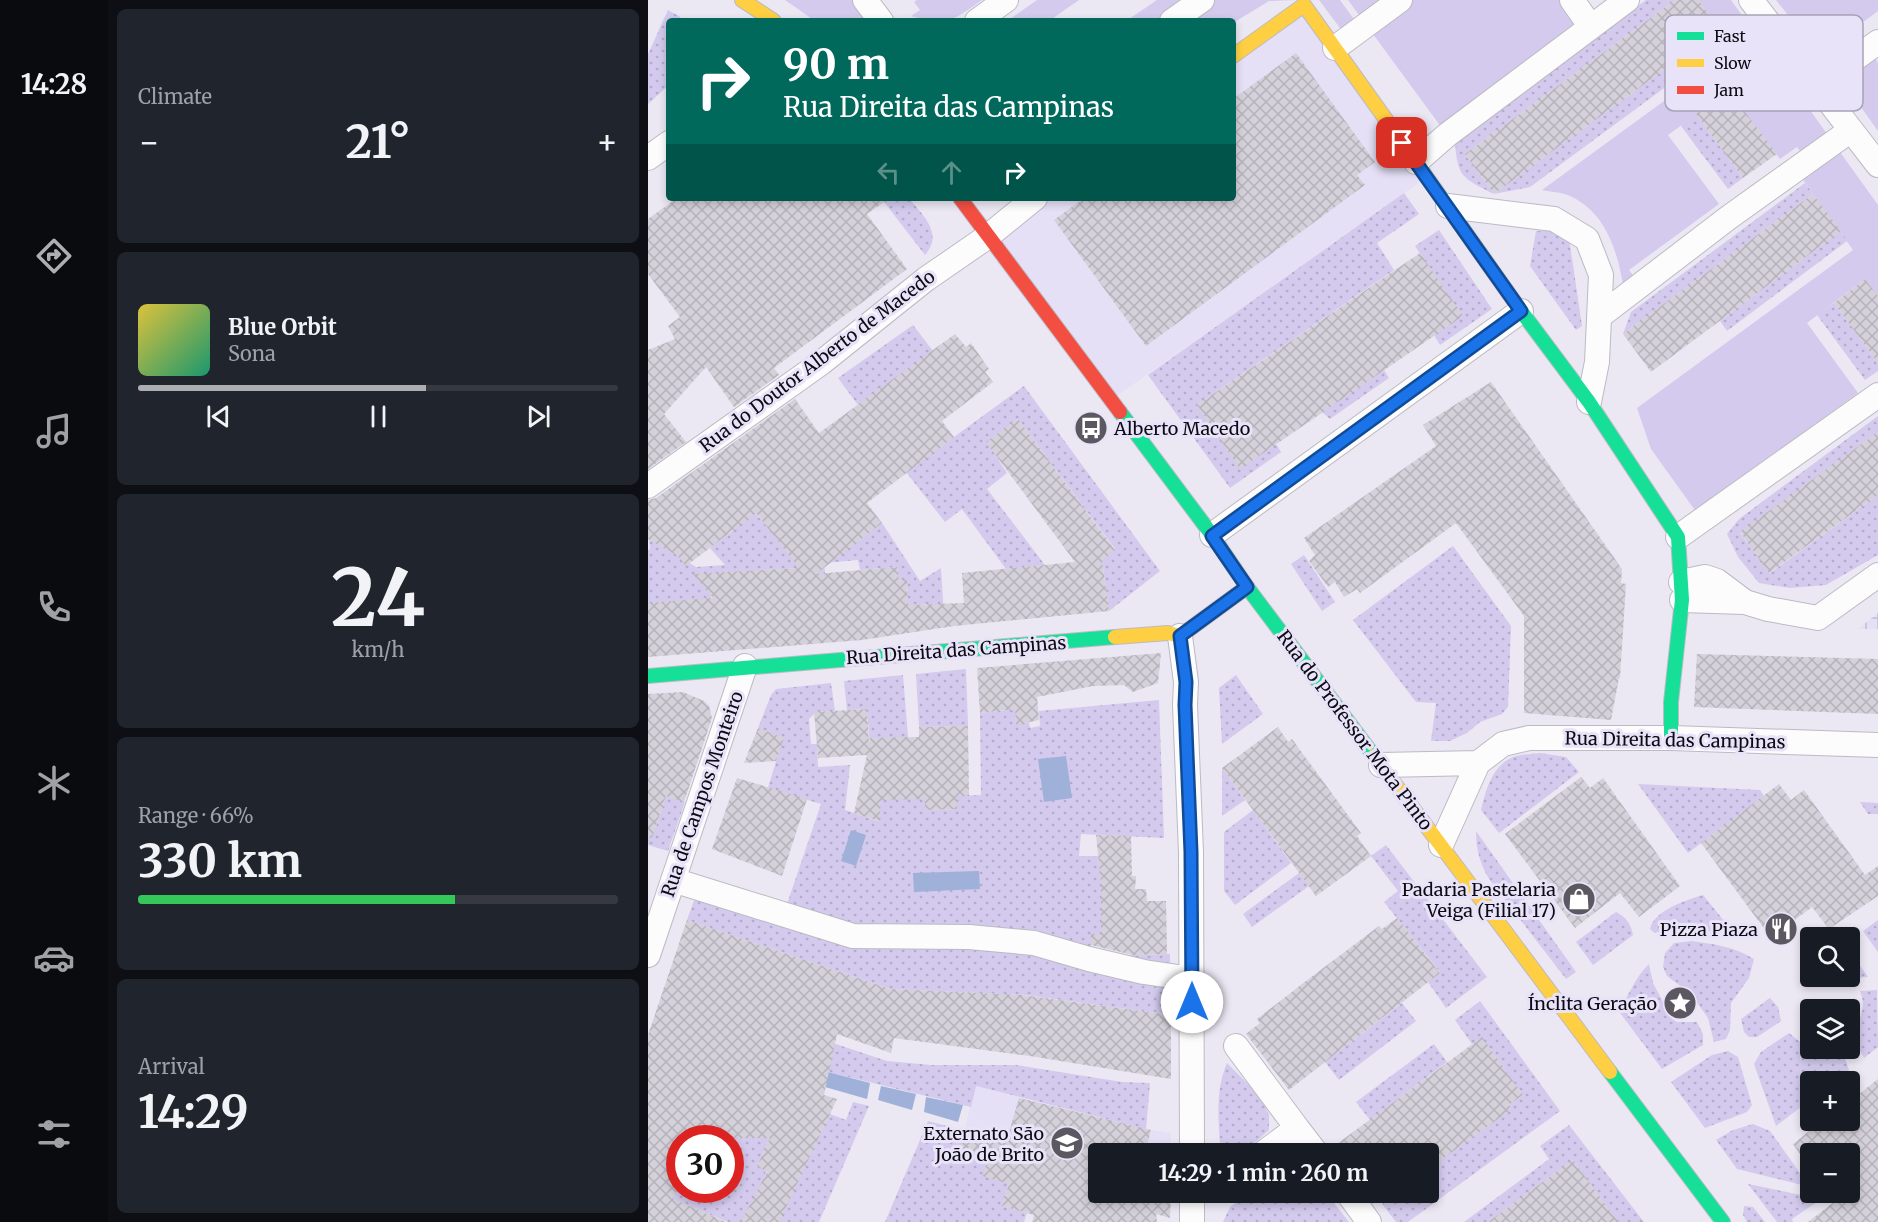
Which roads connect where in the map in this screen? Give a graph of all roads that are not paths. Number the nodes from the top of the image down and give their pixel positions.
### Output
1 (742, 0) edge
2 (865, 0) edge
3 (1006, 0) edge
4 (1202, 0) edge
5 (1400, 0) edge
6 (1572, 0) edge
7 (1627, 0) edge
8 (1751, 0) edge
9 (1304, 3) edge
10 (1763, 15) edge
11 (769, 18) edge
12 (879, 18) edge
13 (981, 18) edge
14 (1176, 18) edge
15 (1591, 27) junction
16 (1878, 42) edge
17 (1335, 48) junction
18 (1863, 53) edge
19 (1236, 54) edge
20 (1837, 111) edge
21 (1851, 130) junction
22 (666, 145) edge
23 (648, 158) edge
24 (1416, 162) junction
25 (1878, 165) edge
26 (962, 201) edge
27 (1031, 201) edge
28 (1448, 206) junction
29 (987, 237) junction
30 (1521, 311) junction
31 (1600, 316) junction
32 (1878, 395) edge
33 (1589, 402) junction
34 (648, 486) edge
35 (1212, 536) junction
36 (1678, 537) junction
37 (1878, 575) edge
38 (1247, 587) junction
39 (1682, 591) junction
40 (1180, 636) junction
41 (745, 666) junction
42 (648, 676) edge
43 (1671, 738) junction
44 (1878, 745) edge
45 (1478, 763) junction
46 (1381, 765) junction
47 (1441, 845) junction
48 (673, 880) junction
49 (648, 955) edge
50 (1192, 979) junction
51 (1236, 1046) dead end
52 (1297, 1128) junction
53 (1192, 1143) edge
54 (1277, 1143) edge
55 (1309, 1143) edge
56 (1192, 1203) edge
57 (1355, 1203) edge
58 (1192, 1222) edge
59 (1369, 1222) edge
60 (1723, 1222) edge

1 - 11 street
2 - 12 street
3 - 13 street
4 - 14 street
5 - 17 street
6 - 15 street
7 - 15 street
8 - 10 street
9 - 17 street
9 - 19 street
15 - 24 street
16 - 18 street
17 - 24 street
20 - 21 street
21 - 25 street
21 - 31 street
22 - 23 street
24 - 28 street
26 - 29 street, Rua do Professor Mota Pinto
27 - 29 street, Rua do Doutor Alberto de Macedo
28 - 30 street
28 - 31 street
29 - 34 street, Rua do Doutor Alberto de Macedo
29 - 35 street, Rua do Professor Mota Pinto
30 - 33 street
30 - 35 street
31 - 33 street
32 - 36 street
33 - 36 street
35 - 38 street, Rua do Professor Mota Pinto
36 - 39 street
37 - 39 street
38 - 40 street
38 - 46 street, Rua do Professor Mota Pinto
39 - 43 street
40 - 41 street, Rua Direita das Campinas
40 - 50 street
41 - 42 street, Rua Direita das Campinas
41 - 48 street, Rua de Campos Monteiro
43 - 44 street, Rua Direita das Campinas
43 - 45 street, Rua Direita das Campinas
45 - 46 street
45 - 47 street, Rua Direita das Campinas
46 - 47 street, Rua do Professor Mota Pinto
47 - 60 street, Rua do Professor Mota Pinto
48 - 49 street, Rua de Campos Monteiro
48 - 50 street
50 - 53 street
51 - 52 street
52 - 54 street
52 - 55 street
56 - 58 street
57 - 59 street

